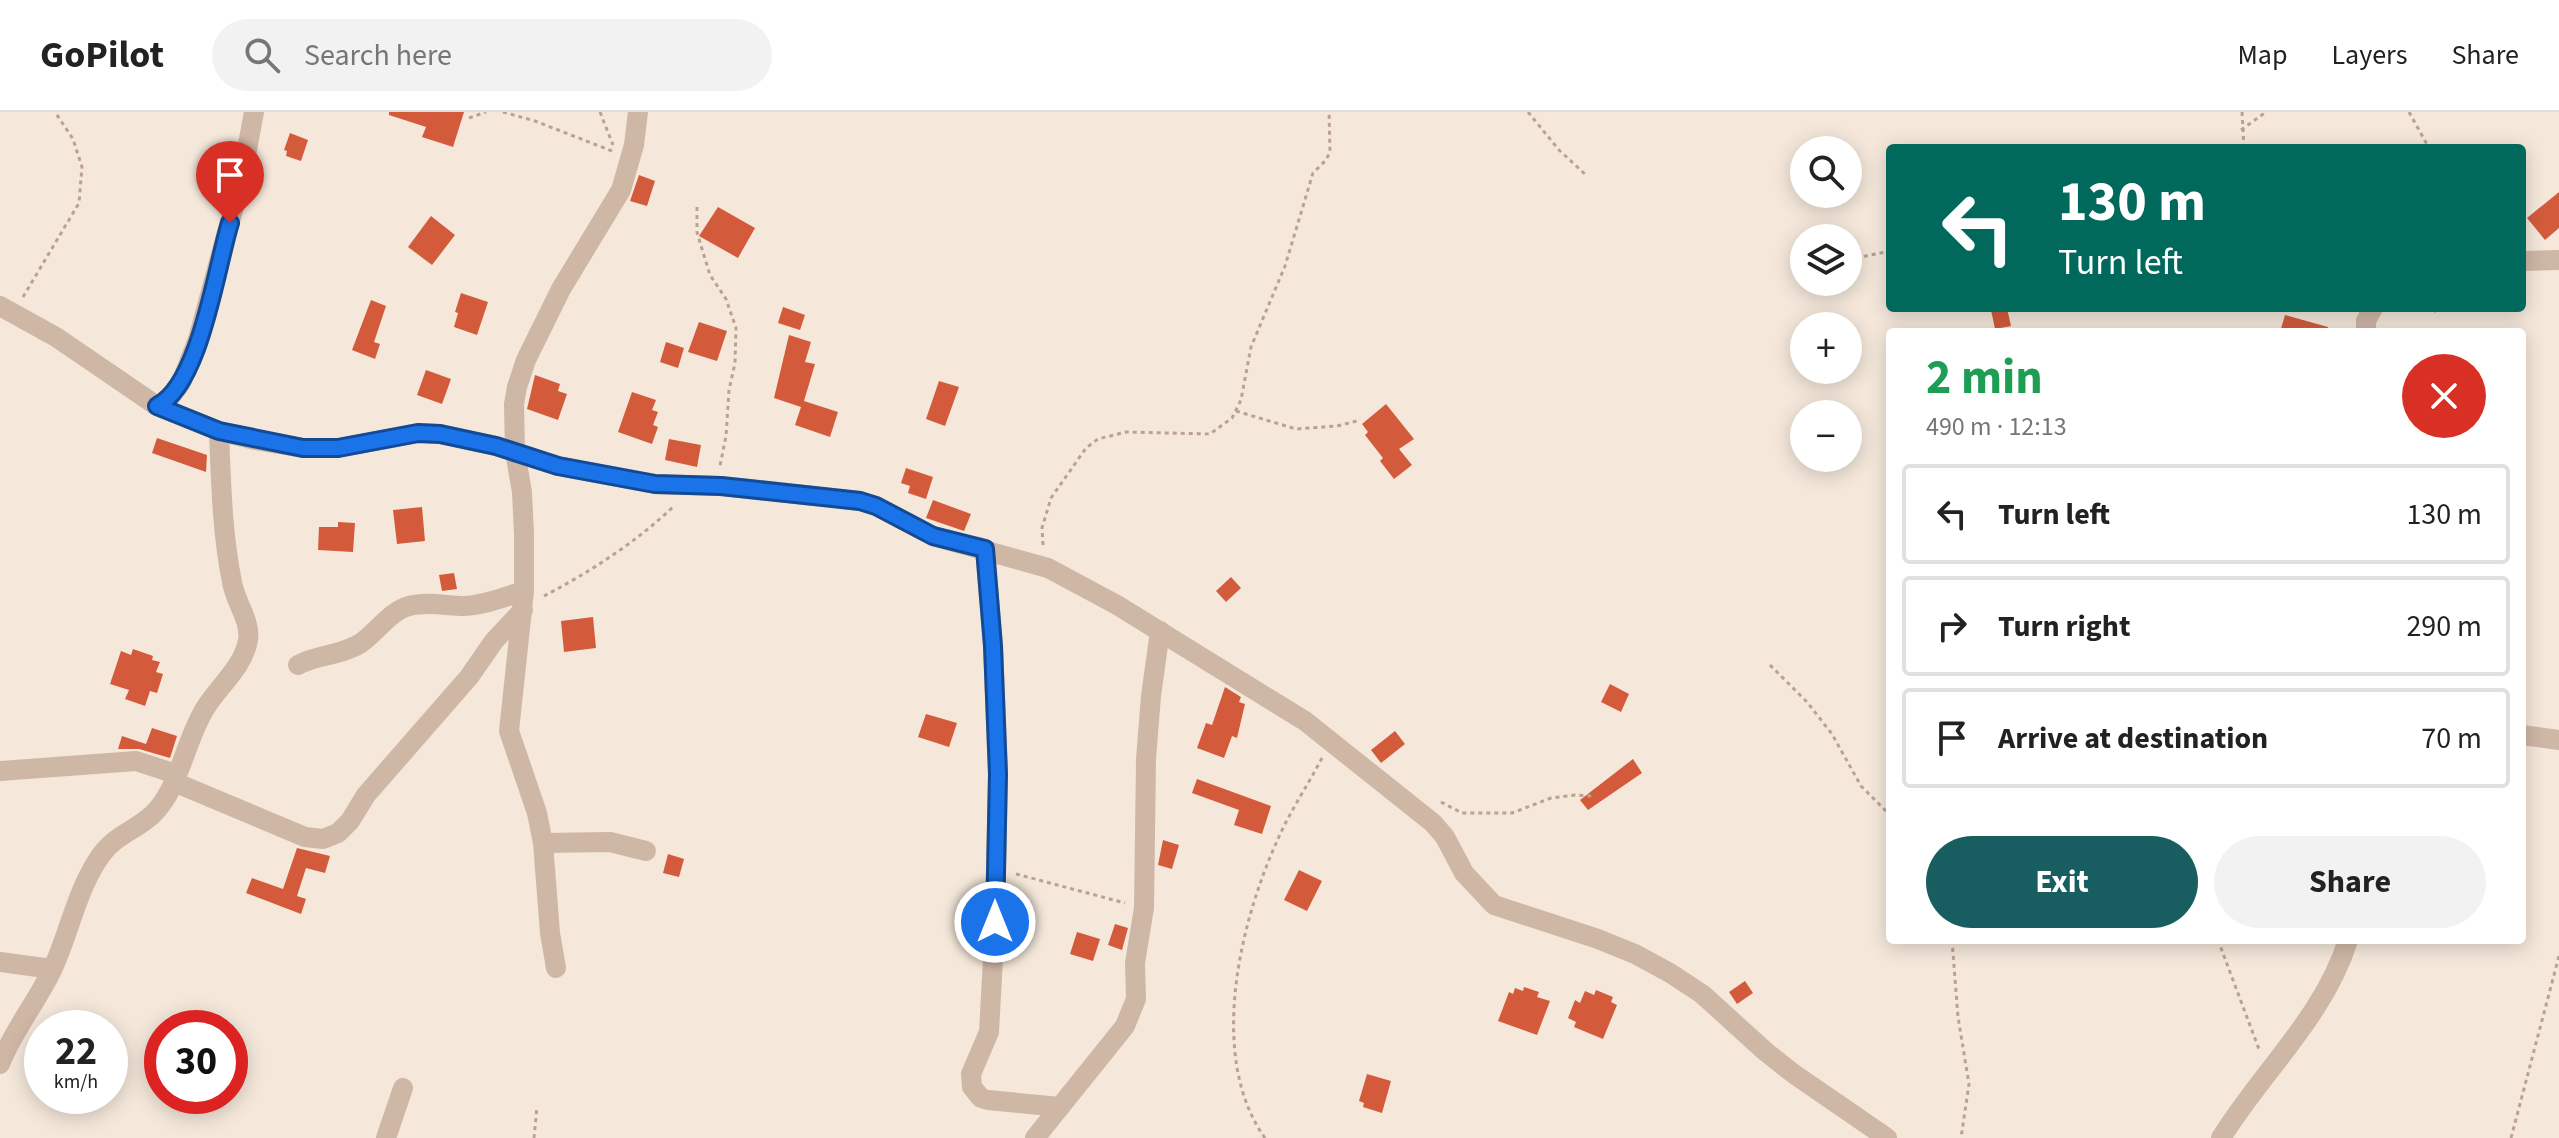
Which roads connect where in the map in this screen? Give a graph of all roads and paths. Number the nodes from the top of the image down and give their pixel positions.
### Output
1 (55, 112) edge
2 (254, 112) edge
3 (486, 112) edge
4 (503, 112) edge
5 (600, 112) edge
6 (638, 112) edge
7 (1329, 112) edge
8 (1528, 112) edge
9 (2242, 112) edge
10 (2266, 112) edge
11 (2409, 112) edge
12 (469, 118) dead end
13 (2241, 130) junction
14 (2243, 144) edge
15 (2427, 144) edge
16 (1586, 175) dead end
17 (697, 207) dead end
18 (1886, 252) edge
19 (1862, 257) edge
20 (2559, 260) edge
21 (2526, 261) edge
22 (7, 310) edge
23 (157, 406) junction
24 (1236, 411) junction
25 (1357, 421) dead end
26 (219, 431) junction
27 (515, 452) junction
28 (690, 486) junction
29 (721, 486) junction
30 (985, 549) junction
31 (1048, 568) junction
32 (524, 601) junction
33 (1160, 631) junction
34 (298, 665) dead end
35 (1770, 665) dead end
36 (2526, 736) edge
37 (2559, 740) edge
38 (1331, 742) junction
39 (0, 771) edge
40 (175, 778) junction
41 (1592, 796) dead end
42 (1440, 802) dead end
43 (1886, 811) edge
44 (543, 843) junction
45 (646, 851) dead end
46 (995, 869) junction
47 (1144, 908) junction
48 (1952, 944) edge
49 (2219, 944) edge
50 (2346, 944) edge
51 (2559, 956) edge
52 (0, 962) edge
53 (556, 968) dead end
54 (52, 969) junction
55 (0, 1064) edge
56 (2268, 1074) junction
57 (403, 1088) dead end
58 (537, 1106) dead end
59 (1060, 1107) junction
60 (386, 1138) edge
61 (534, 1138) edge
62 (1035, 1138) edge
63 (1265, 1138) edge
64 (1887, 1138) edge
65 (1961, 1138) edge
66 (2221, 1138) edge
67 (2511, 1138) edge

1 - 22 path
2 - 23 street
3 - 12 path
4 - 5 path
6 - 27 street
7 - 24 path
8 - 16 path
9 - 13 path
10 - 13 path
11 - 15 path
13 - 14 path
17 - 29 path
18 - 19 path
20 - 21 street
22 - 23 street
23 - 26 street
24 - 25 path
24 - 31 path
26 - 27 street
26 - 40 street
27 - 28 street
27 - 32 street
28 - 29 street
28 - 32 path
29 - 30 street
30 - 31 street
30 - 46 street
31 - 33 street
32 - 34 street
32 - 40 street
32 - 44 street
33 - 38 street
33 - 47 street
35 - 43 path
36 - 37 street
38 - 63 path
38 - 64 street
39 - 40 street
40 - 54 street
41 - 42 path
44 - 45 street
44 - 53 street
46 - 47 path
46 - 59 street
47 - 59 street
48 - 65 path
49 - 56 path
50 - 56 street
51 - 67 path
52 - 54 street
54 - 55 street
56 - 66 street
57 - 60 street
58 - 61 path
59 - 62 street

